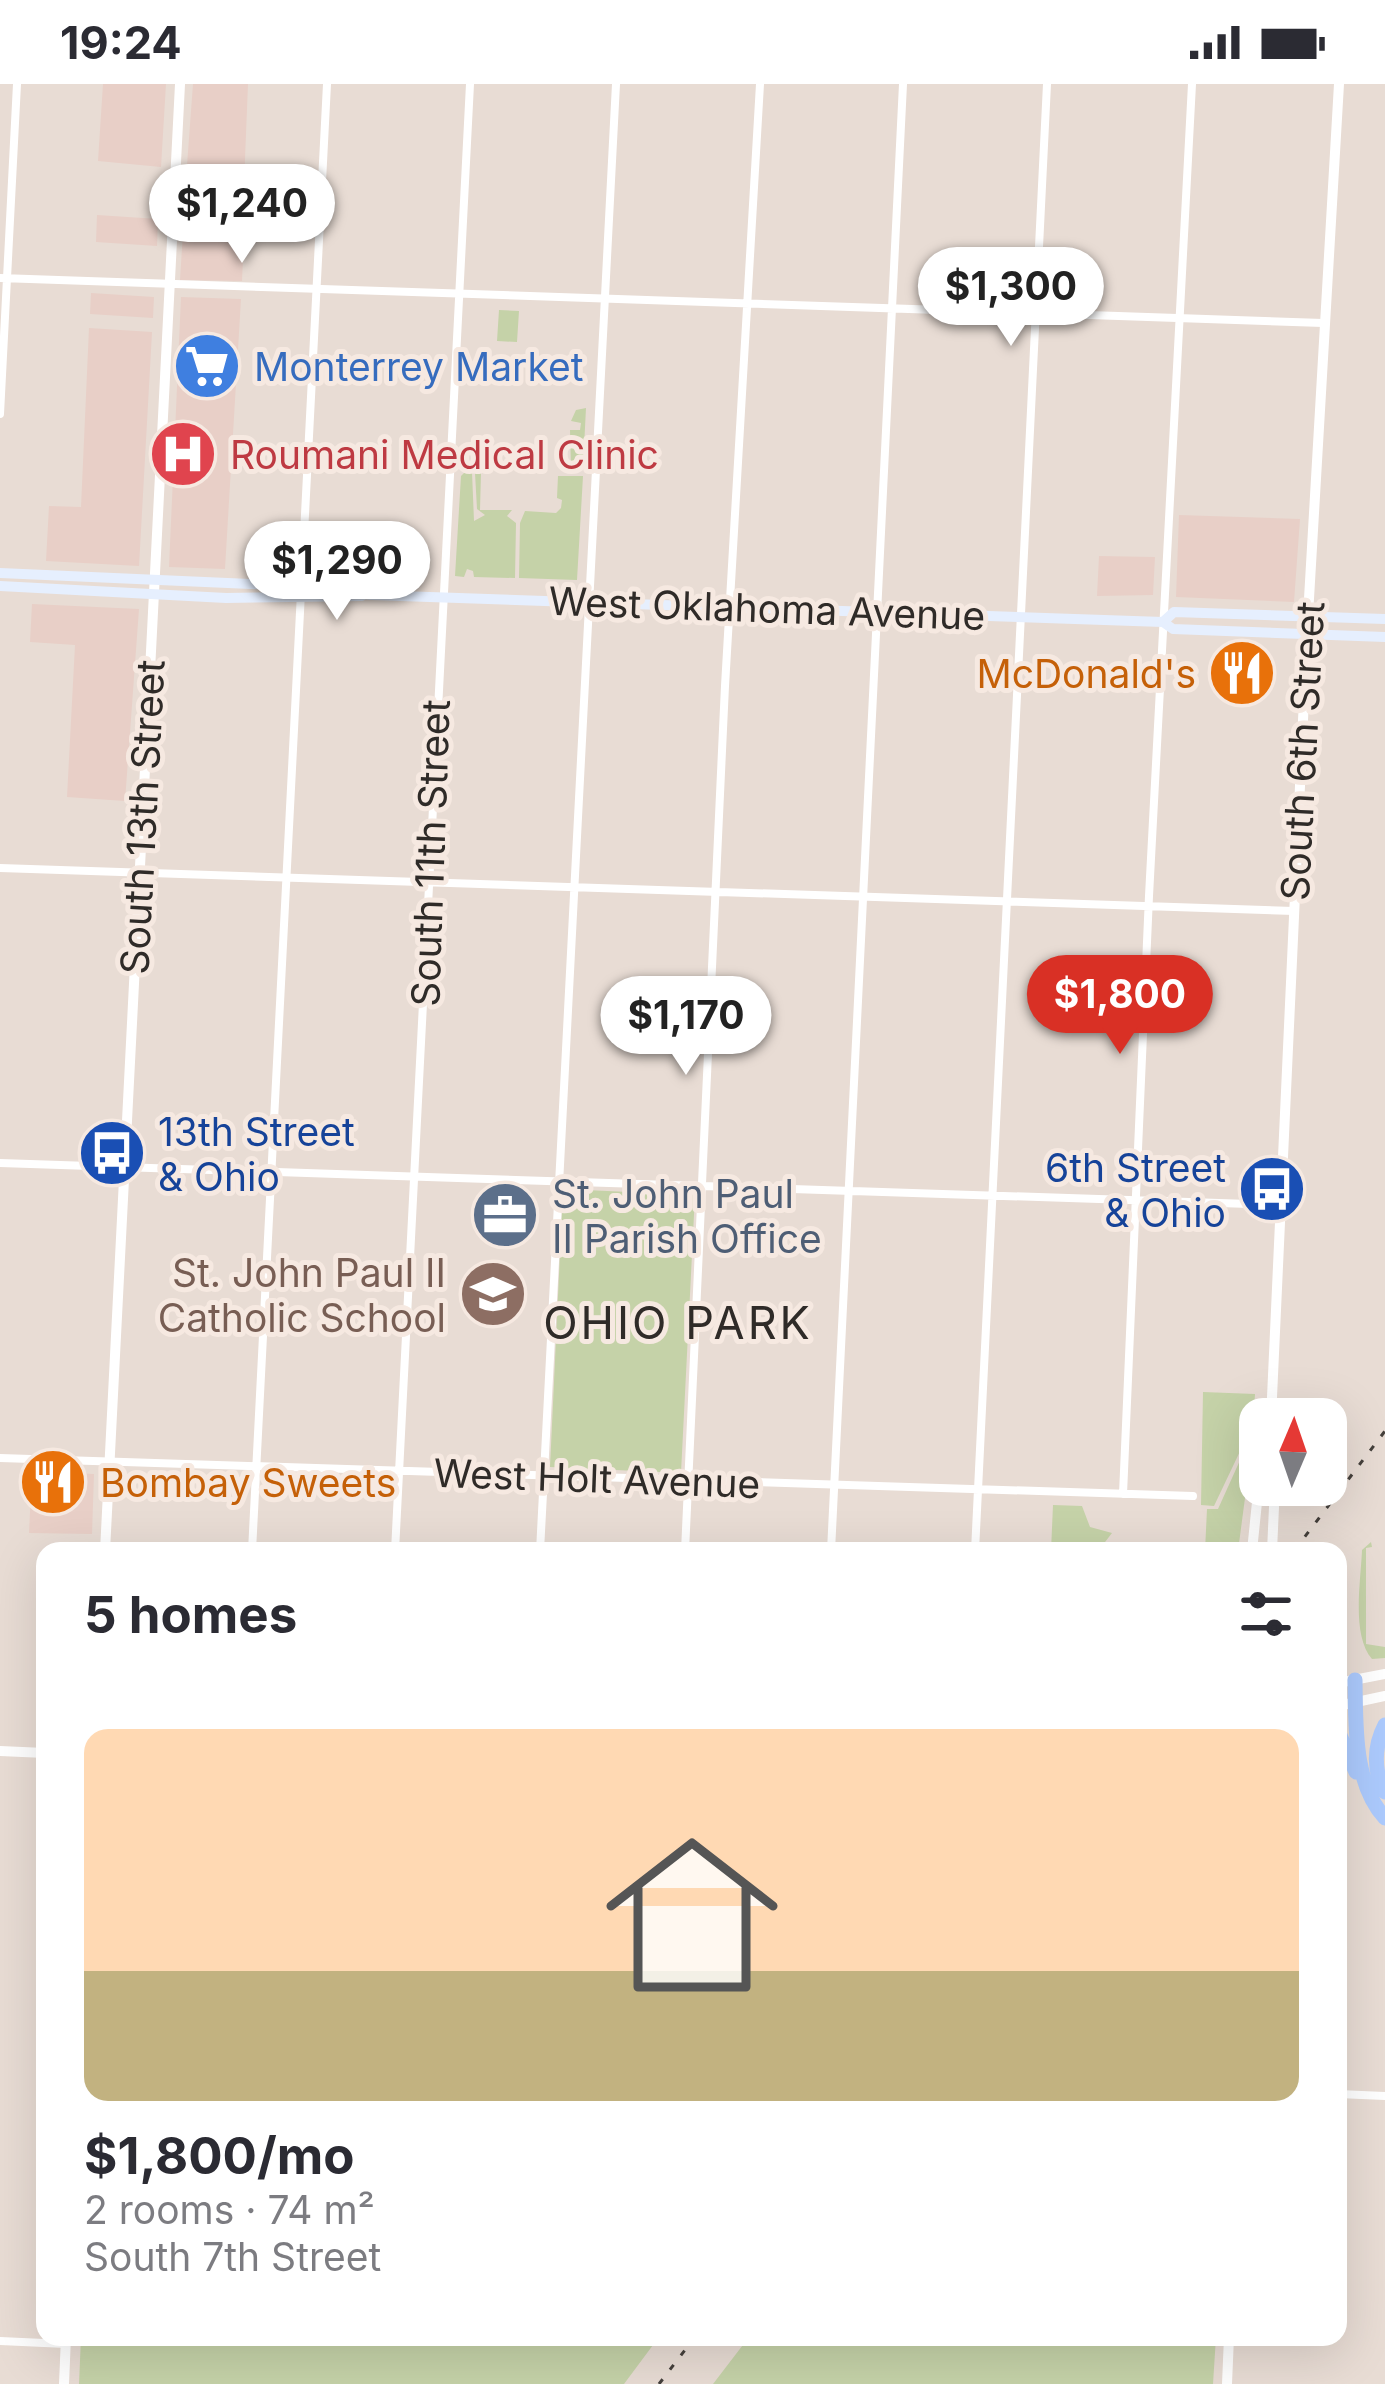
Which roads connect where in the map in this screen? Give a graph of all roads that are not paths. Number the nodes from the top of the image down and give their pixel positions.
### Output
1 (17, 84) edge
2 (180, 84) edge
3 (327, 84) edge
4 (470, 84) edge
5 (616, 84) edge
6 (760, 84) edge
7 (903, 84) edge
8 (1047, 84) edge
9 (1192, 84) edge
10 (1339, 84) edge
11 (3, 278) edge
12 (169, 286) junction
13 (315, 291) junction
14 (459, 295) junction
15 (604, 300) junction
16 (747, 304) junction
17 (890, 308) junction
18 (1035, 313) junction
19 (1179, 317) junction
20 (1324, 323) junction
21 (0, 414) edge
22 (0, 573) edge
23 (154, 580) junction
24 (0, 586) edge
25 (299, 586) junction
26 (371, 595) junction
27 (153, 596) junction
28 (443, 598) junction
29 (298, 600) junction
30 (587, 602) junction
31 (731, 607) junction
32 (875, 612) junction
33 (1308, 616) junction
34 (1018, 617) junction
35 (1385, 619) edge
36 (1163, 622) junction
37 (1307, 633) junction
38 (1385, 637) edge
39 (0, 868) edge
40 (140, 875) junction
41 (284, 880) junction
42 (430, 885) junction
43 (573, 890) junction
44 (717, 893) junction
45 (864, 898) junction
46 (1006, 903) junction
47 (1148, 908) junction
48 (1295, 911) junction
49 (0, 1162) edge
50 (125, 1169) junction
51 (270, 1173) junction
52 (415, 1179) junction
53 (559, 1184) junction
54 (703, 1188) junction
55 (848, 1191) junction
56 (992, 1196) junction
57 (1136, 1201) junction
58 (1280, 1205) junction
59 (1272, 1398) edge
60 (0, 1459) edge
61 (110, 1463) junction
62 (257, 1468) junction
63 (398, 1472) junction
64 (544, 1475) junction
65 (688, 1480) junction
66 (834, 1485) junction
67 (977, 1489) junction
68 (1123, 1495) junction
69 (1193, 1496) dead end
70 (1257, 1506) edge
71 (1274, 1506) edge
72 (106, 1542) edge
73 (253, 1542) edge
74 (395, 1542) edge
75 (540, 1542) edge
76 (685, 1542) edge
77 (831, 1542) edge
78 (975, 1542) edge
79 (1253, 1542) edge
80 (1273, 1542) edge
81 (1385, 1673) edge
82 (1347, 1682) edge
83 (1385, 1696) edge
84 (1347, 1704) edge
85 (1385, 1725) edge
86 (1347, 1745) edge
87 (0, 1751) edge
88 (36, 1753) edge
89 (1377, 1793) edge
90 (1385, 1818) edge
91 (1347, 2095) edge
92 (1385, 2096) edge
93 (36, 2340) edge
94 (0, 2341) edge
95 (66, 2346) edge
96 (1229, 2346) edge
97 (64, 2384) edge
98 (1227, 2384) edge

1 - 11 street
2 - 12 street, South 13th Street
3 - 13 street
4 - 14 street, South 11th Street
5 - 15 street
6 - 16 street
7 - 17 street
8 - 18 street
9 - 19 street
10 - 20 street, South 6th Street
11 - 12 street
11 - 21 street
12 - 13 street
12 - 23 street, South 13th Street
13 - 14 street
13 - 25 street
14 - 15 street
14 - 28 street, South 11th Street
15 - 16 street
15 - 30 street
16 - 17 street
16 - 31 street
17 - 18 street
17 - 32 street
18 - 19 street
18 - 34 street
19 - 20 street
19 - 36 street
20 - 33 street, South 6th Street
22 - 23 main road, West Oklahoma Avenue
23 - 25 main road, West Oklahoma Avenue
23 - 27 street, South 13th Street
24 - 27 main road, West Oklahoma Avenue
25 - 26 main road, West Oklahoma Avenue
25 - 29 street
26 - 28 main road, West Oklahoma Avenue
26 - 29 main road, West Oklahoma Avenue
27 - 29 main road, West Oklahoma Avenue
27 - 40 street, South 13th Street
28 - 30 main road, West Oklahoma Avenue
28 - 42 street, South 11th Street
29 - 41 street
30 - 31 main road, West Oklahoma Avenue
30 - 43 street
31 - 32 main road, West Oklahoma Avenue
31 - 44 street
32 - 34 main road, West Oklahoma Avenue
32 - 45 street
33 - 35 main road, West Oklahoma Avenue
33 - 36 main road, West Oklahoma Avenue
33 - 37 street, South 6th Street
34 - 36 main road, West Oklahoma Avenue
34 - 46 street
36 - 37 main road, West Oklahoma Avenue
36 - 47 street
37 - 38 main road, West Oklahoma Avenue
37 - 48 street, South 6th Street
39 - 40 street
40 - 41 street
40 - 50 street, South 13th Street
41 - 42 street
41 - 51 street
42 - 43 street
42 - 52 street, South 11th Street
43 - 44 street
43 - 53 street
44 - 45 street
44 - 54 street
45 - 46 street
45 - 55 street
46 - 47 street
46 - 56 street
47 - 48 street
47 - 57 street
48 - 58 street, South 6th Street
49 - 50 street
50 - 51 street
50 - 61 street, South 13th Street
51 - 52 street
51 - 62 street
52 - 53 street
52 - 63 street, South 11th Street
53 - 54 street
53 - 64 street
54 - 55 street
54 - 65 street
55 - 56 street
55 - 66 street
56 - 57 street
56 - 67 street
57 - 58 street
57 - 68 street
58 - 59 street, South 6th Street
60 - 61 street, West Holt Avenue
61 - 62 street, West Holt Avenue
61 - 72 street, South 13th Street
62 - 63 street, West Holt Avenue
62 - 73 street
63 - 64 street, West Holt Avenue
63 - 74 street, South 11th Street
64 - 65 street, West Holt Avenue
64 - 75 street
65 - 66 street, West Holt Avenue
65 - 76 street
66 - 67 street, West Holt Avenue
66 - 77 street
67 - 68 street, West Holt Avenue
67 - 78 street
68 - 69 street, West Holt Avenue
70 - 79 street
71 - 80 street
81 - 82 street
82 - 84 highway
83 - 84 street
84 - 89 highway
85 - 89 highway
86 - 89 highway
87 - 88 street
89 - 90 highway
91 - 92 street
93 - 94 street
95 - 97 street
96 - 98 street

